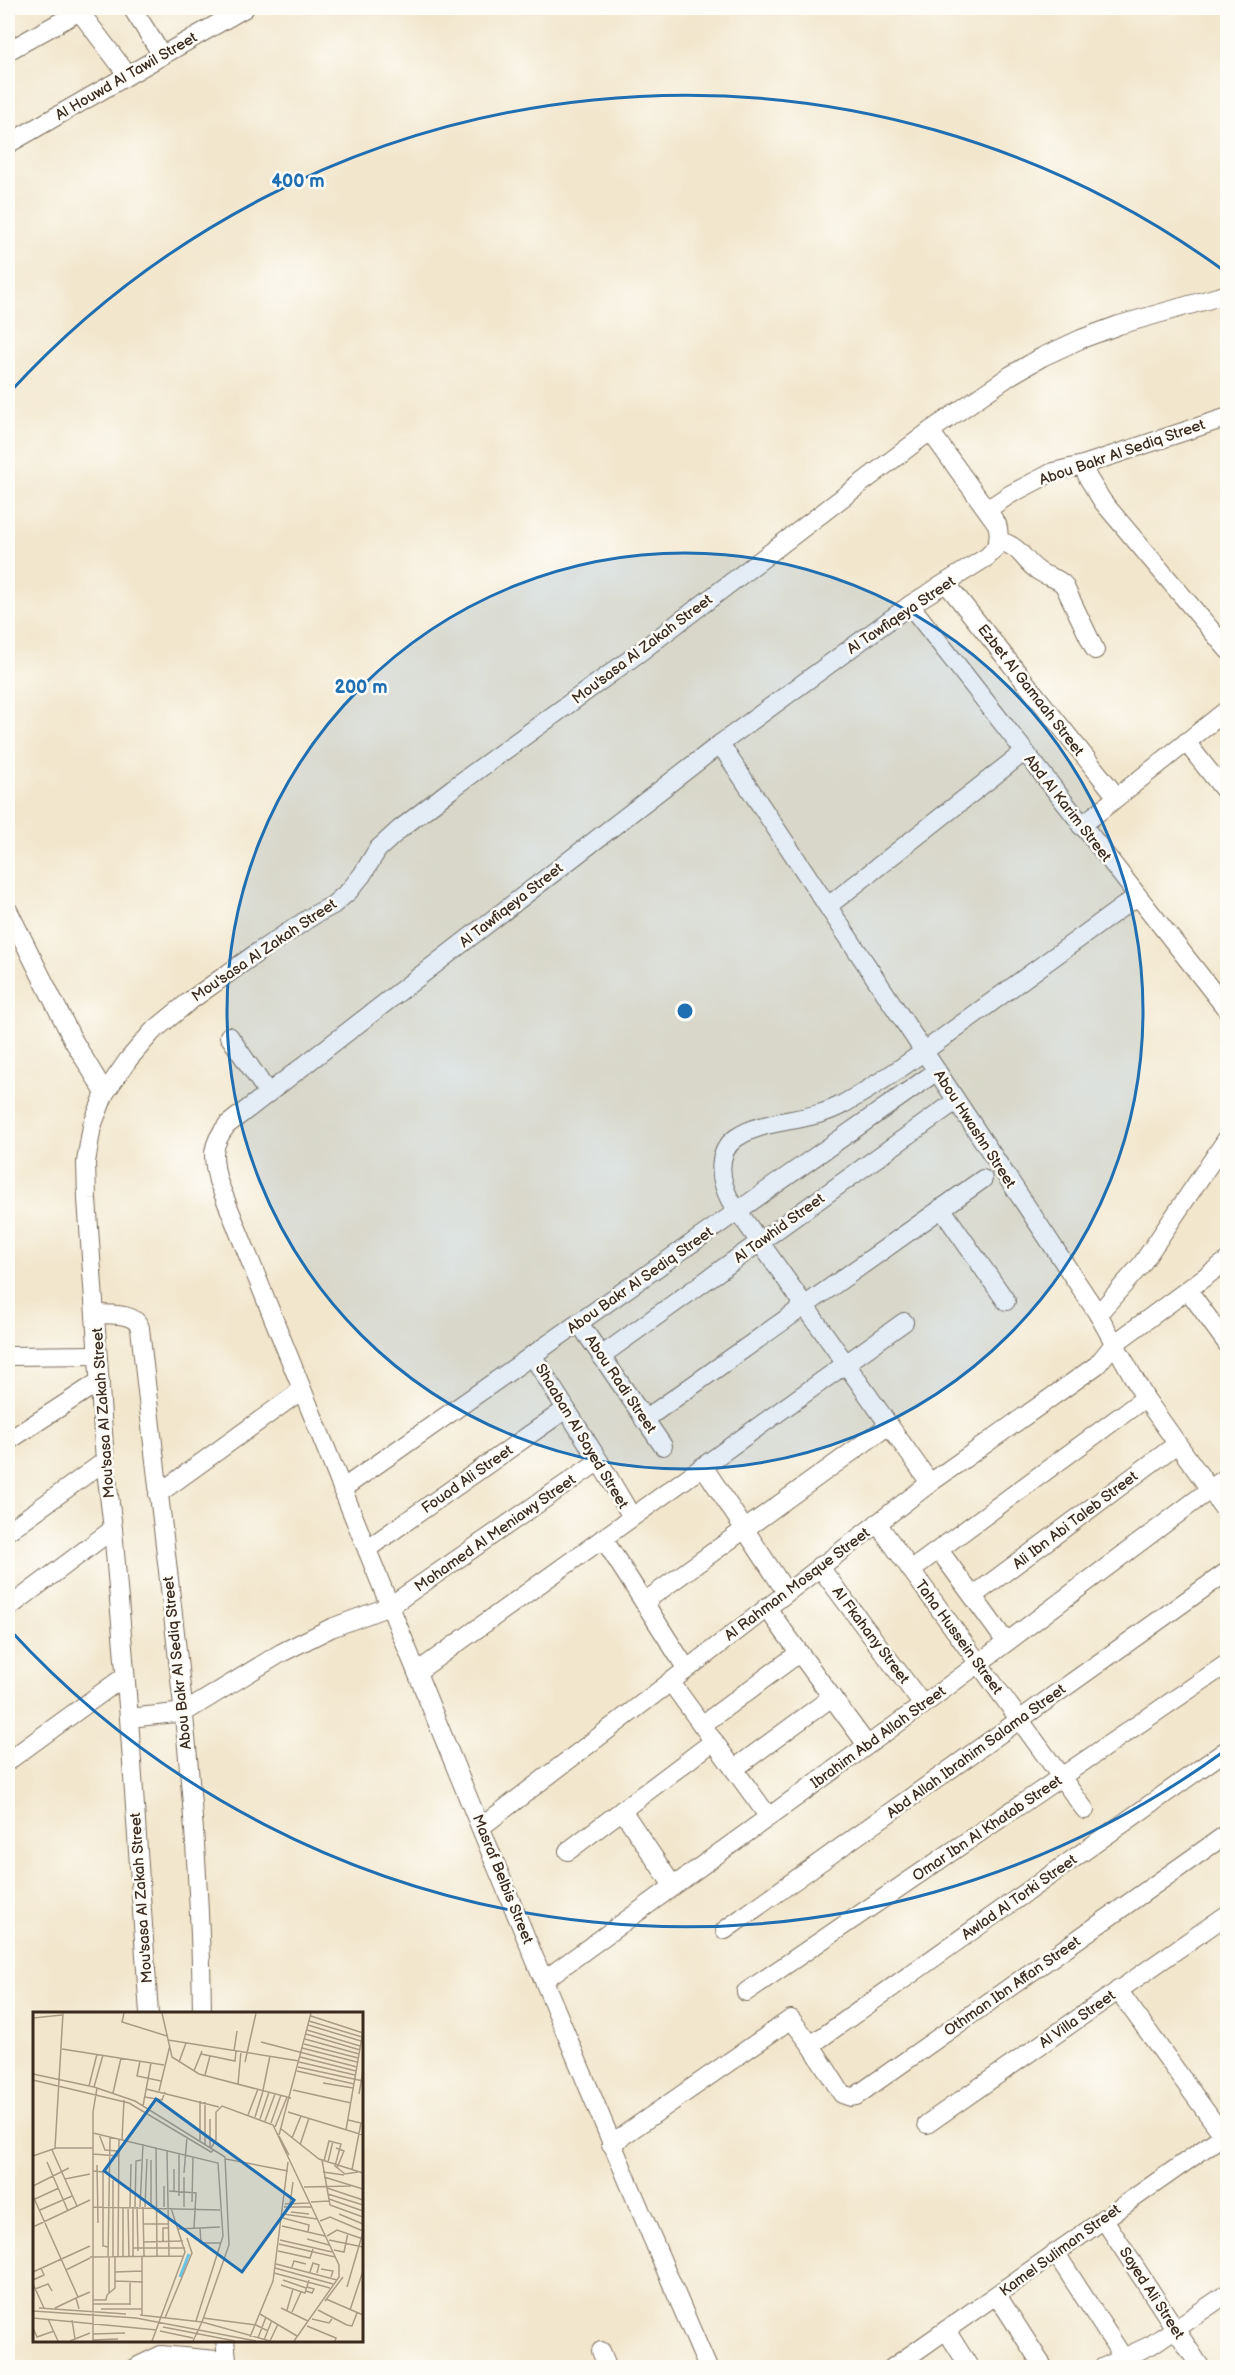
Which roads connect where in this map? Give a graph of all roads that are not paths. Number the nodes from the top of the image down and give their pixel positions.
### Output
1 (132, 8) edge
2 (245, 8) edge
3 (79, 9) edge
4 (8, 51) edge
5 (162, 55) junction
6 (127, 74) junction
7 (8, 144) edge
8 (1227, 294) edge
9 (1227, 417) edge
10 (930, 431) junction
11 (1083, 465) junction
12 (988, 509) junction
13 (999, 541) junction
14 (946, 583) junction
15 (910, 605) junction
16 (1095, 650) dead end
17 (1227, 650) edge
18 (1227, 709) edge
19 (1186, 742) junction
20 (720, 744) junction
21 (1024, 752) junction
22 (1227, 795) edge
23 (1117, 797) junction
24 (1081, 826) junction
25 (1136, 897) junction
26 (828, 906) junction
27 (8, 910) edge
28 (1227, 1011) edge
29 (230, 1036) dead end
30 (924, 1051) junction
31 (937, 1071) junction
32 (105, 1093) junction
33 (268, 1093) junction
34 (957, 1101) junction
35 (1227, 1137) edge
36 (983, 1179) dead end
37 (941, 1208) junction
38 (738, 1211) junction
39 (760, 1242) junction
40 (1227, 1260) edge
41 (1188, 1290) junction
42 (1006, 1301) dead end
43 (804, 1306) junction
44 (1098, 1314) junction
45 (96, 1321) junction
46 (904, 1322) dead end
47 (579, 1323) junction
48 (1114, 1344) junction
49 (1227, 1345) edge
50 (98, 1355) junction
51 (532, 1355) junction
52 (8, 1356) edge
53 (601, 1356) junction
54 (845, 1364) junction
55 (100, 1381) junction
56 (302, 1390) junction
57 (1145, 1398) junction
58 (566, 1408) junction
59 (645, 1420) junction
60 (889, 1425) junction
61 (8, 1441) edge
62 (1177, 1444) junction
63 (663, 1446) dead end
64 (105, 1461) junction
65 (599, 1461) junction
66 (703, 1466) junction
67 (1227, 1476) edge
68 (930, 1482) junction
69 (342, 1489) junction
70 (1209, 1490) junction
71 (158, 1494) junction
72 (1227, 1515) edge
73 (632, 1518) junction
74 (877, 1523) junction
75 (113, 1529) junction
76 (745, 1529) junction
77 (8, 1531) edge
78 (603, 1538) junction
79 (367, 1549) junction
80 (939, 1550) junction
81 (819, 1566) junction
82 (911, 1570) junction
83 (1227, 1571) edge
84 (786, 1592) junction
85 (973, 1596) junction
86 (644, 1602) junction
87 (390, 1606) junction
88 (766, 1607) junction
89 (8, 1608) edge
90 (1006, 1642) junction
91 (800, 1653) junction
92 (978, 1663) junction
93 (1227, 1664) edge
94 (686, 1668) junction
95 (417, 1672) junction
96 (125, 1676) junction
97 (670, 1681) junction
98 (832, 1697) junction
99 (923, 1704) junction
100 (185, 1712) junction
101 (129, 1718) junction
102 (1019, 1720) junction
103 (702, 1725) junction
104 (714, 1741) junction
105 (867, 1745) junction
106 (1227, 1749) edge
107 (8, 1761) edge
108 (734, 1769) junction
109 (1061, 1777) junction
110 (622, 1810) junction
111 (1085, 1810) dead end
112 (768, 1816) junction
113 (481, 1827) junction
114 (1227, 1833) edge
115 (568, 1851) dead end
116 (673, 1886) junction
117 (1227, 1914) edge
118 (725, 1930) dead end
119 (544, 1980) junction
120 (1118, 1990) junction
121 (747, 1992) dead end
122 (149, 2012) edge
123 (202, 2012) edge
124 (811, 2044) junction
125 (927, 2124) dead end
126 (1226, 2136) edge
127 (611, 2144) junction
128 (1103, 2218) junction
129 (1055, 2252) junction
130 (1227, 2293) edge
131 (997, 2295) junction
132 (1176, 2328) junction
133 (946, 2330) junction
134 (225, 2342) edge
135 (173, 2355) edge
136 (1127, 2362) edge
137 (227, 2364) edge
138 (134, 2367) edge
139 (708, 2367) edge
140 (892, 2367) edge
141 (970, 2367) edge
142 (1044, 2367) edge
143 (1102, 2367) edge
144 (1201, 2367) edge

1 - 5 street
2 - 5 street, Al Houwd Al Tawil Street
3 - 4 street
3 - 6 street
5 - 6 street, Al Houwd Al Tawil Street
6 - 7 street, Al Houwd Al Tawil Street
8 - 10 street, Mou'sasa Al Zakah Street
9 - 11 street, Abou Bakr Al Sediq Street
10 - 12 street
10 - 32 street, Mou'sasa Al Zakah Street
11 - 12 street, Abou Bakr Al Sediq Street
11 - 17 street
12 - 13 street
13 - 14 street, Al Tawfiqeya Street
13 - 16 street
14 - 15 street, Al Tawfiqeya Street
14 - 23 street, Ezbet Al Gamaah Street
15 - 20 street, Al Tawfiqeya Street
15 - 21 street, Abd Al Karim Street
18 - 19 street
19 - 22 street
19 - 23 street
20 - 26 street, Abou Hwashn Street
20 - 33 street, Al Tawfiqeya Street
21 - 24 street, Abd Al Karim Street
21 - 26 street
23 - 24 street
24 - 25 street, Abd Al Karim Street
25 - 28 street, Abd Al Karim Street
25 - 30 street
26 - 30 street, Abou Hwashn Street
27 - 32 street
29 - 33 street
30 - 31 street, Abou Hwashn Street
30 - 38 street
31 - 34 street, Abou Hwashn Street
31 - 38 street, Abou Bakr Al Sediq Street
32 - 45 street, Mou'sasa Al Zakah Street
33 - 56 street, Al Tawfiqeya Street
34 - 39 street, Al Tawhid Street
34 - 44 street, Abou Hwashn Street
35 - 44 street
36 - 37 street
37 - 42 street
37 - 43 street
38 - 39 street
38 - 47 street, Abou Bakr Al Sediq Street
39 - 43 street
39 - 53 street, Al Tawhid Street
40 - 41 street, Al Rahman Mosque Street
41 - 48 street, Al Rahman Mosque Street
41 - 49 street
43 - 54 street
43 - 59 street
44 - 48 street, Abou Hwashn Street
45 - 50 street, Mou'sasa Al Zakah Street
45 - 71 street, Abou Bakr Al Sediq Street
46 - 54 street
47 - 51 street, Abou Bakr Al Sediq Street
47 - 53 street, Abou Radi Street
48 - 57 street, Abou Hwashn Street
48 - 68 street, Al Rahman Mosque Street
50 - 52 street
50 - 55 street, Mou'sasa Al Zakah Street
51 - 58 street, Shaaban Al Sayed Street
51 - 69 street, Abou Bakr Al Sediq Street
53 - 59 street, Abou Radi Street
54 - 60 street
54 - 66 street
55 - 61 street
55 - 64 street, Mou'sasa Al Zakah Street
56 - 69 street, Masraf Belbis Street
56 - 71 street
57 - 62 street, Abou Hwashn Street
57 - 80 street
58 - 65 street, Shaaban Al Sayed Street
58 - 79 street, Fouad Ali Street
59 - 63 street, Abou Radi Street
60 - 68 street
60 - 76 street
62 - 70 street, Abou Hwashn Street
62 - 85 street, Ali Ibn Abi Taleb Street
64 - 75 street, Mou'sasa Al Zakah Street
64 - 77 street
65 - 73 street, Shaaban Al Sayed Street
65 - 87 street, Mohamed Al Meniawy Street
66 - 73 street
66 - 76 street
67 - 70 street, Ibrahim Abd Allah Street
68 - 74 street, Al Rahman Mosque Street
69 - 79 street, Masraf Belbis Street
70 - 72 street, Abou Hwashn Street
70 - 90 street, Ibrahim Abd Allah Street
71 - 100 street, Abou Bakr Al Sediq Street
73 - 78 street
74 - 81 street, Al Rahman Mosque Street
74 - 82 street, Taha Hussein Street
75 - 89 street
75 - 96 street, Mou'sasa Al Zakah Street
76 - 84 street
76 - 86 street
78 - 86 street
78 - 95 street
79 - 87 street, Masraf Belbis Street
80 - 82 street
80 - 85 street
81 - 84 street, Al Rahman Mosque Street
81 - 99 street, Al Fkahany Street
82 - 92 street, Taha Hussein Street
83 - 102 street, Abd Allah Ibrahim Salama Street
84 - 88 street, Al Rahman Mosque Street
85 - 90 street
86 - 94 street
87 - 95 street, Masraf Belbis Street
87 - 100 street, Mohamed Al Meniawy Street
88 - 91 street
88 - 94 street, Al Rahman Mosque Street
90 - 92 street, Ibrahim Abd Allah Street
91 - 98 street
91 - 103 street
92 - 99 street, Ibrahim Abd Allah Street
92 - 102 street, Taha Hussein Street
93 - 109 street, Omar Ibn Al Khatab Street
94 - 97 street, Al Rahman Mosque Street
95 - 113 street, Masraf Belbis Street
96 - 101 street, Mou'sasa Al Zakah Street
96 - 107 street
97 - 103 street
97 - 113 street, Al Rahman Mosque Street
98 - 105 street
98 - 108 street
99 - 105 street, Ibrahim Abd Allah Street
100 - 101 street
100 - 123 street, Abou Bakr Al Sediq Street
101 - 122 street, Mou'sasa Al Zakah Street
102 - 109 street, Taha Hussein Street
102 - 118 street, Abd Allah Ibrahim Salama Street
103 - 104 street
104 - 108 street
104 - 110 street
105 - 112 street, Ibrahim Abd Allah Street
106 - 124 street, Awlad Al Torki Street
108 - 112 street
109 - 111 street, Taha Hussein Street
109 - 121 street, Omar Ibn Al Khatab Street
110 - 115 street
110 - 116 street
112 - 116 street, Ibrahim Abd Allah Street
113 - 119 street, Masraf Belbis Street
114 - 124 street, Othman Ibn Affan Street
116 - 119 street, Ibrahim Abd Allah Street
117 - 120 street, Al Villa Street
119 - 127 street, Masraf Belbis Street
120 - 125 street, Al Villa Street
120 - 126 street
124 - 127 street, Othman Ibn Affan Street
126 - 128 street, Kamel Suliman Street
127 - 139 street, Masraf Belbis Street
128 - 129 street, Kamel Suliman Street
128 - 132 street, Sayed Ali Street
129 - 131 street, Kamel Suliman Street
129 - 136 street
130 - 132 street
131 - 133 street, Kamel Suliman Street
131 - 142 street
132 - 136 street
132 - 144 street, Sayed Ali Street
133 - 140 street, Kamel Suliman Street
133 - 141 street
134 - 137 street
135 - 137 street
135 - 138 street
136 - 143 street

